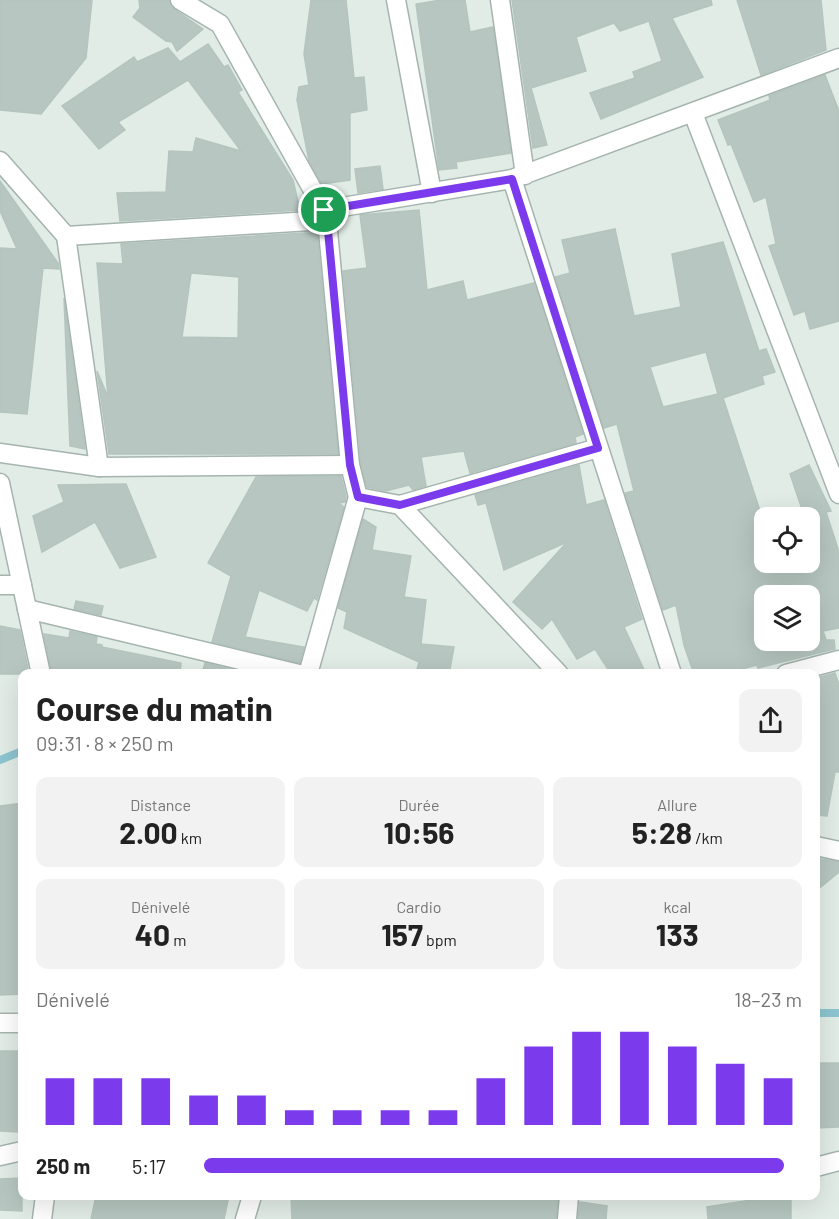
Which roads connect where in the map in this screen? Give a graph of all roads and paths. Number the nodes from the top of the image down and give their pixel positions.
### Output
1 (180, 0) edge
2 (396, 0) edge
3 (500, 0) edge
4 (839, 58) edge
5 (693, 113) junction
6 (0, 160) edge
7 (519, 177) junction
8 (432, 193) junction
9 (326, 215) junction
10 (66, 236) junction
11 (598, 448) junction
12 (0, 453) edge
13 (350, 465) junction
14 (99, 467) junction
15 (0, 483) edge
16 (839, 494) edge
17 (358, 497) junction
18 (400, 505) junction
19 (0, 585) edge
20 (22, 585) junction
21 (27, 609) junction
22 (839, 660) edge
23 (40, 669) edge
24 (278, 669) edge
25 (310, 669) edge
26 (554, 669) edge
27 (670, 669) edge
28 (805, 669) edge
29 (820, 847) edge
30 (839, 851) edge
31 (0, 1023) edge
32 (18, 1023) edge
33 (18, 1152) edge
34 (0, 1156) edge
35 (839, 1161) edge
36 (820, 1166) edge
37 (44, 1200) edge
38 (251, 1200) edge
39 (569, 1200) edge
40 (42, 1219) edge
41 (244, 1219) edge
42 (567, 1219) edge

1 - 9 street
2 - 8 street
3 - 7 street
4 - 5 street
5 - 7 street
5 - 16 street
6 - 10 street
7 - 8 street
7 - 11 street
8 - 9 street
9 - 10 street
9 - 13 street
10 - 14 street
11 - 18 street
11 - 27 street
12 - 14 street
13 - 14 street
13 - 17 street
15 - 20 street
17 - 18 street
17 - 25 street
18 - 26 street
19 - 20 street
20 - 21 street
21 - 23 street
21 - 24 street
22 - 28 street
29 - 30 street
31 - 32 street
33 - 34 street
35 - 36 street
37 - 40 street
38 - 41 street
39 - 42 street

